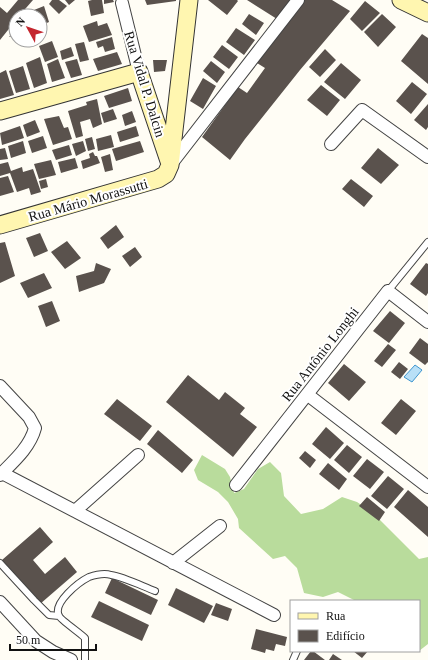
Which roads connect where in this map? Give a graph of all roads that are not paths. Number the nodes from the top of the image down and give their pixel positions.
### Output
1 (189, 0) edge
2 (298, 0) edge
3 (401, 0) edge
4 (122, 3) dead end
5 (428, 12) edge
6 (139, 72) junction
7 (0, 111) edge
8 (331, 144) dead end
9 (428, 157) edge
10 (170, 165) junction
11 (0, 225) edge
12 (428, 242) edge
13 (388, 291) junction
14 (428, 322) edge
15 (0, 386) edge
16 (308, 395) junction
17 (138, 455) dead end
18 (1, 474) edge
19 (236, 485) dead end
20 (428, 487) edge
21 (75, 511) junction
22 (220, 526) dead end
23 (0, 563) edge
24 (174, 563) junction
25 (155, 591) dead end
26 (0, 602) edge
27 (274, 615) dead end
28 (59, 616) junction
29 (71, 660) edge
30 (85, 660) edge

1 - 10 main road
2 - 10 street
3 - 5 main road
4 - 6 street, Rua Vidal P. Dalcin
6 - 7 main road
6 - 10 main road, Rua Vidal P. Dalcin
8 - 9 street
10 - 11 main road, Rua Mário Morassutti
12 - 13 lane, Rua Antônio Longhi
13 - 14 street
13 - 16 street, Rua Antônio Longhi
15 - 18 street
16 - 19 street, Rua Antônio Longhi
16 - 20 street
17 - 21 street
18 - 21 street
21 - 24 street
22 - 24 street
23 - 28 lane
24 - 27 street
25 - 28 lane
26 - 29 street
28 - 30 lane

